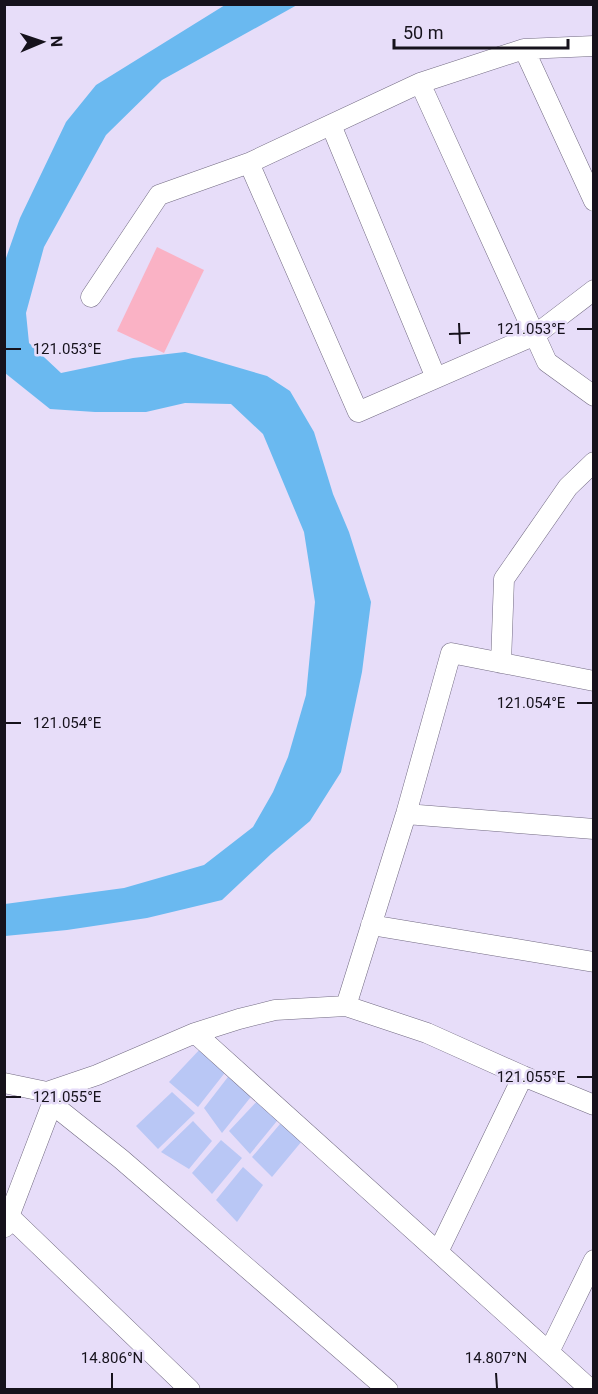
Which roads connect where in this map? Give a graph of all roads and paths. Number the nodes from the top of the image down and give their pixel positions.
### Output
1 (594, 46) edge
2 (524, 49) junction
3 (420, 83) junction
4 (331, 124) junction
5 (249, 163) junction
6 (594, 201) edge
7 (594, 290) edge
8 (91, 297) dead end
9 (535, 335) junction
10 (436, 378) junction
11 (594, 396) edge
12 (594, 462) edge
13 (501, 663) junction
14 (594, 681) edge
15 (406, 814) junction
16 (594, 829) edge
17 (371, 925) junction
18 (594, 962) edge
19 (346, 1006) junction
20 (195, 1033) junction
21 (523, 1076) junction
22 (4, 1083) edge
23 (50, 1098) junction
24 (594, 1105) edge
25 (7, 1223) edge
26 (438, 1252) junction
27 (594, 1260) edge
28 (549, 1352) junction
29 (190, 1389) edge
30 (388, 1389) edge
31 (591, 1389) edge

1 - 2 street
2 - 3 street
2 - 6 street
3 - 4 street
3 - 9 street
4 - 5 street
4 - 10 street
5 - 8 street
5 - 10 street
7 - 9 street
9 - 10 street
9 - 11 street
12 - 13 street
13 - 14 street
13 - 15 street
15 - 16 street
15 - 17 street
17 - 18 street
17 - 19 street
19 - 20 street
19 - 21 street
20 - 23 street
20 - 26 street
21 - 24 street
21 - 26 street
22 - 23 street
23 - 25 street
23 - 30 street
25 - 29 street
26 - 28 street
27 - 28 street
28 - 31 street

